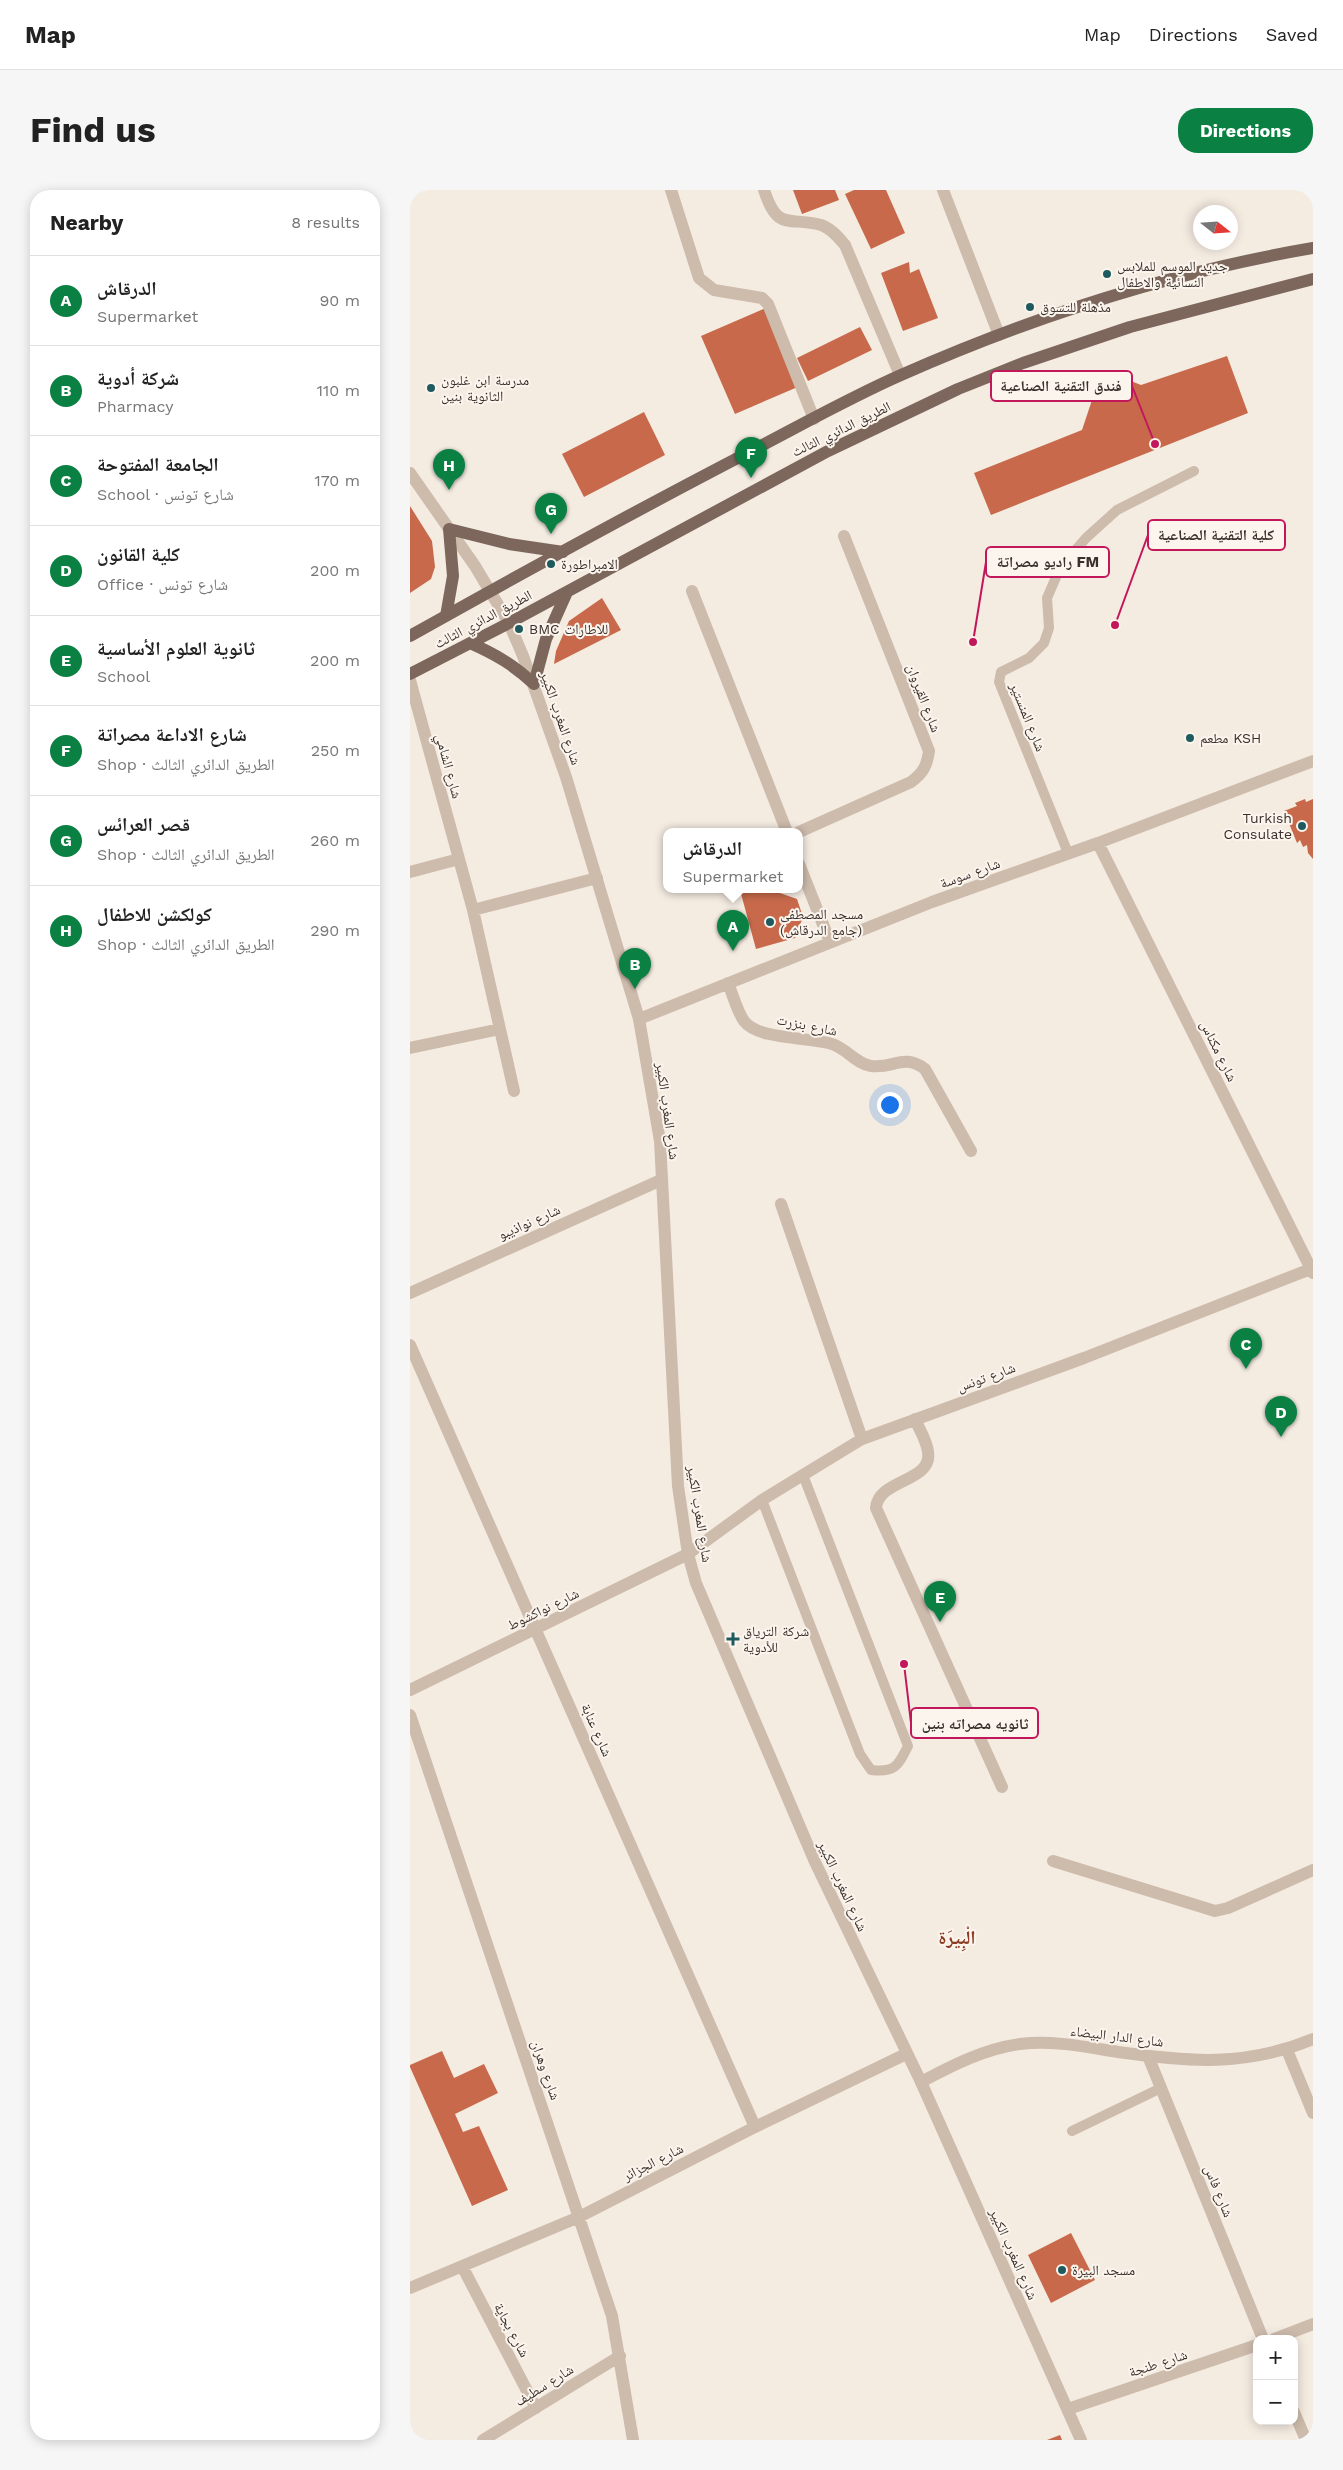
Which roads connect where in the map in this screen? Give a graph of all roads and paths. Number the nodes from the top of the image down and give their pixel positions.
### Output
1 (671, 190) edge
2 (764, 190) edge
3 (943, 190) edge
4 (1313, 248) edge
5 (1313, 279) edge
6 (999, 335) junction
7 (900, 375) junction
8 (814, 419) junction
9 (1194, 471) dead end
10 (410, 473) edge
11 (449, 529) junction
12 (844, 536) dead end
13 (563, 552) junction
14 (692, 591) dead end
15 (490, 592) junction
16 (567, 592) junction
17 (446, 616) junction
18 (509, 623) junction
19 (410, 636) edge
20 (470, 643) junction
21 (410, 674) edge
22 (410, 680) edge
23 (534, 684) junction
24 (1313, 760) edge
25 (785, 828) edge
26 (803, 830) edge
27 (1098, 842) junction
28 (1068, 853) junction
29 (459, 859) junction
30 (410, 872) edge
31 (803, 874) edge
32 (596, 878) junction
33 (473, 910) junction
34 (830, 942) junction
35 (728, 983) junction
36 (639, 1019) junction
37 (500, 1028) junction
38 (410, 1048) edge
39 (514, 1091) dead end
40 (971, 1151) dead end
41 (661, 1180) junction
42 (781, 1204) dead end
43 (1312, 1270) edge
44 (410, 1293) edge
45 (410, 1345) edge
46 (915, 1419) junction
47 (862, 1439) junction
48 (803, 1475) junction
49 (762, 1500) junction
50 (688, 1554) junction
51 (536, 1629) junction
52 (410, 1690) edge
53 (410, 1715) edge
54 (1002, 1787) dead end
55 (1052, 1861) dead end
56 (1313, 1870) edge
57 (1313, 2039) edge
58 (1287, 2050) junction
59 (906, 2054) junction
60 (1148, 2056) junction
61 (921, 2082) junction
62 (1161, 2088) junction
63 (1313, 2112) edge
64 (755, 2127) junction
65 (1072, 2131) dead end
66 (580, 2217) junction
67 (462, 2266) junction
68 (410, 2288) edge
69 (1313, 2324) edge
70 (1261, 2335) edge
71 (1284, 2335) edge
72 (1253, 2346) edge
73 (620, 2356) junction
74 (536, 2408) junction
75 (1068, 2409) junction
76 (1298, 2421) edge
77 (483, 2440) edge
78 (633, 2440) edge
79 (1081, 2440) edge
80 (1306, 2440) edge

1 - 8 street
2 - 7 street
3 - 6 street
4 - 6 main road, الطريق الدائري الثالث
5 - 16 main road, الطريق الدائري الثالث
6 - 7 main road, الطريق الدائري الثالث
7 - 8 main road, الطريق الدائري الثالث
8 - 13 main road, الطريق الدائري الثالث
9 - 28 lane, شارع المنستير
10 - 11 street, شارع المغرب الكبير
11 - 13 main road
11 - 15 street, شارع المغرب الكبير
11 - 17 main road
12 - 26 street, شارع القيروان
13 - 15 main road, الطريق الدائري الثالث
14 - 25 street
15 - 17 main road, الطريق الدائري الثالث
15 - 18 street, شارع المغرب الكبير
16 - 18 main road, الطريق الدائري الثالث
16 - 23 main road
17 - 19 main road, الطريق الدائري الثالث
18 - 20 main road, الطريق الدائري الثالث
18 - 23 street, شارع المغرب الكبير
20 - 21 main road, الطريق الدائري الثالث
20 - 23 main road
22 - 29 street, شارع الشامي
23 - 32 street, شارع المغرب الكبير
24 - 27 street, شارع سوسة
27 - 28 street, شارع سوسة
27 - 43 street, شارع مكناس
28 - 34 street, شارع سوسة
29 - 30 street
29 - 33 street, شارع الشامي
31 - 34 street
32 - 33 street
32 - 36 street, شارع المغرب الكبير
33 - 37 street, شارع الشامي
34 - 35 street, شارع سوسة
35 - 36 street, شارع سوسة
35 - 40 street, شارع بنزرت
36 - 41 street, شارع المغرب الكبير
37 - 38 street
37 - 39 street, شارع الشامي
41 - 44 street, شارع نواذيبو
41 - 50 street, شارع المغرب الكبير
42 - 47 street
43 - 46 street, شارع تونس
45 - 51 street, شارع عنابة
46 - 47 street, شارع تونس
46 - 54 street
47 - 48 street, شارع تونس
48 - 49 street, شارع تونس
48 - 49 lane
49 - 50 street, شارع تونس
50 - 51 street, شارع نواكشوط
50 - 59 street, شارع المغرب الكبير
51 - 52 street, شارع نواكشوط
51 - 64 street, شارع عنابة
53 - 66 street, شارع وهران
55 - 56 street
57 - 58 street, شارع الدار البيضاء
58 - 60 street, شارع الدار البيضاء
58 - 63 street
59 - 61 street, شارع المغرب الكبير
59 - 64 street, شارع الجزائر
60 - 61 street, شارع الدار البيضاء
60 - 62 street, شارع فاس
61 - 75 street, شارع المغرب الكبير
62 - 65 lane
62 - 70 street, شارع فاس
64 - 66 street, شارع الجزائر
66 - 67 street, شارع الجزائر
66 - 73 street, شارع وهران
67 - 68 street, شارع الجزائر
67 - 74 street, شارع بجاية
69 - 71 street
72 - 75 street, شارع طنجة
73 - 74 street, شارع سطيف
73 - 78 street, شارع وهران
74 - 77 street, شارع سطيف
75 - 79 street, شارع المغرب الكبير
76 - 80 street

